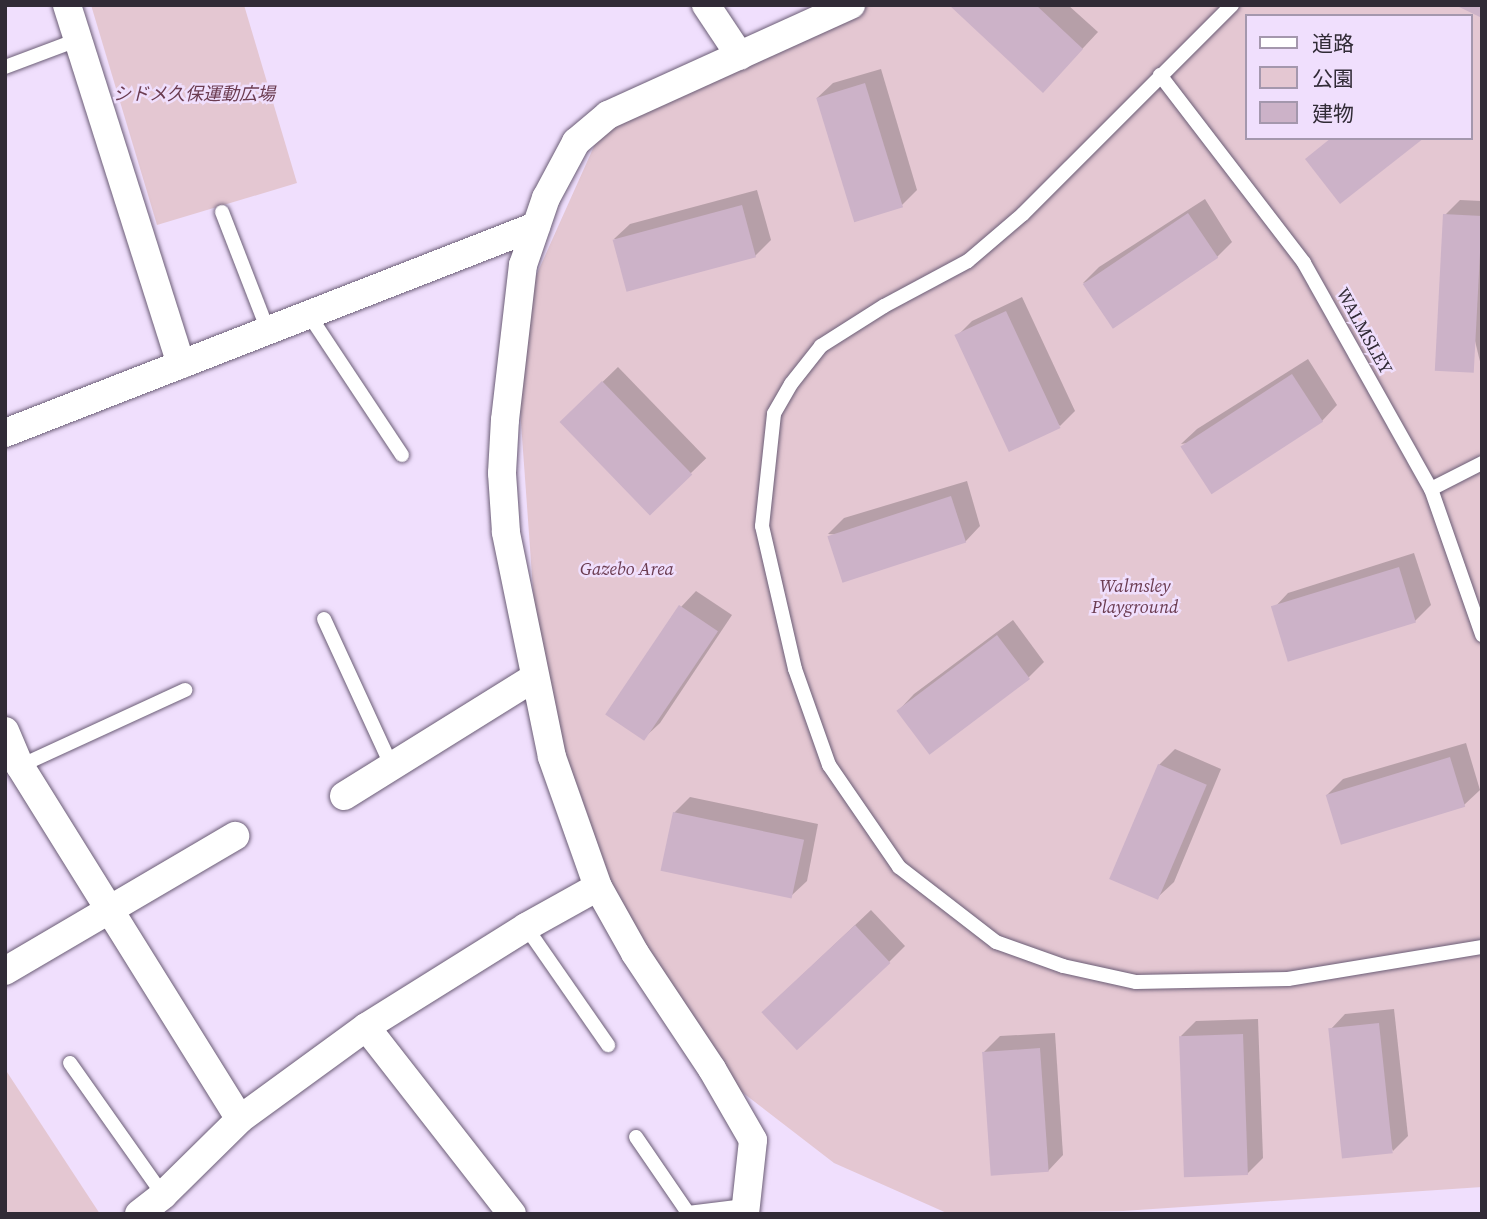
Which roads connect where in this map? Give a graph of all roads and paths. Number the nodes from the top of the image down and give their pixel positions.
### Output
1 (67, 5) edge
2 (706, 5) edge
3 (851, 5) edge
4 (1232, 5) edge
5 (77, 40) junction
6 (740, 56) junction
7 (5, 68) edge
8 (1160, 75) junction
9 (222, 212) dead end
10 (536, 226) junction
11 (309, 315) junction
12 (269, 333) junction
13 (181, 364) junction
14 (6, 430) edge
15 (402, 455) dead end
16 (1482, 463) edge
17 (1431, 489) junction
18 (324, 619) dead end
19 (1482, 635) edge
20 (535, 677) junction
21 (185, 690) dead end
22 (5, 731) edge
23 (391, 765) junction
24 (20, 766) junction
25 (344, 796) dead end
26 (235, 836) dead end
27 (598, 887) junction
28 (109, 910) junction
29 (526, 926) junction
30 (1482, 947) edge
31 (5, 971) edge
32 (366, 1027) junction
33 (608, 1045) dead end
34 (70, 1063) dead end
35 (240, 1119) junction
36 (636, 1137) dead end
37 (147, 1209) edge
38 (745, 1210) edge
39 (512, 1214) edge

1 - 5 street
2 - 6 street
3 - 6 street
4 - 8 lane
5 - 7 lane
5 - 13 street
6 - 10 street
8 - 17 lane, WALMSLEY
8 - 30 lane
9 - 12 lane
10 - 11 street
10 - 20 street
11 - 12 street
11 - 15 lane
12 - 13 street
13 - 14 street
16 - 17 lane
17 - 19 lane, WALMSLEY
18 - 23 lane
20 - 23 street
20 - 27 street
21 - 24 lane
22 - 24 street
23 - 25 street
24 - 28 street
26 - 28 street
27 - 29 street
27 - 38 street
28 - 31 street
28 - 35 street
29 - 32 street
29 - 33 lane
32 - 35 street
32 - 39 street
34 - 37 lane
35 - 37 street
36 - 38 lane

